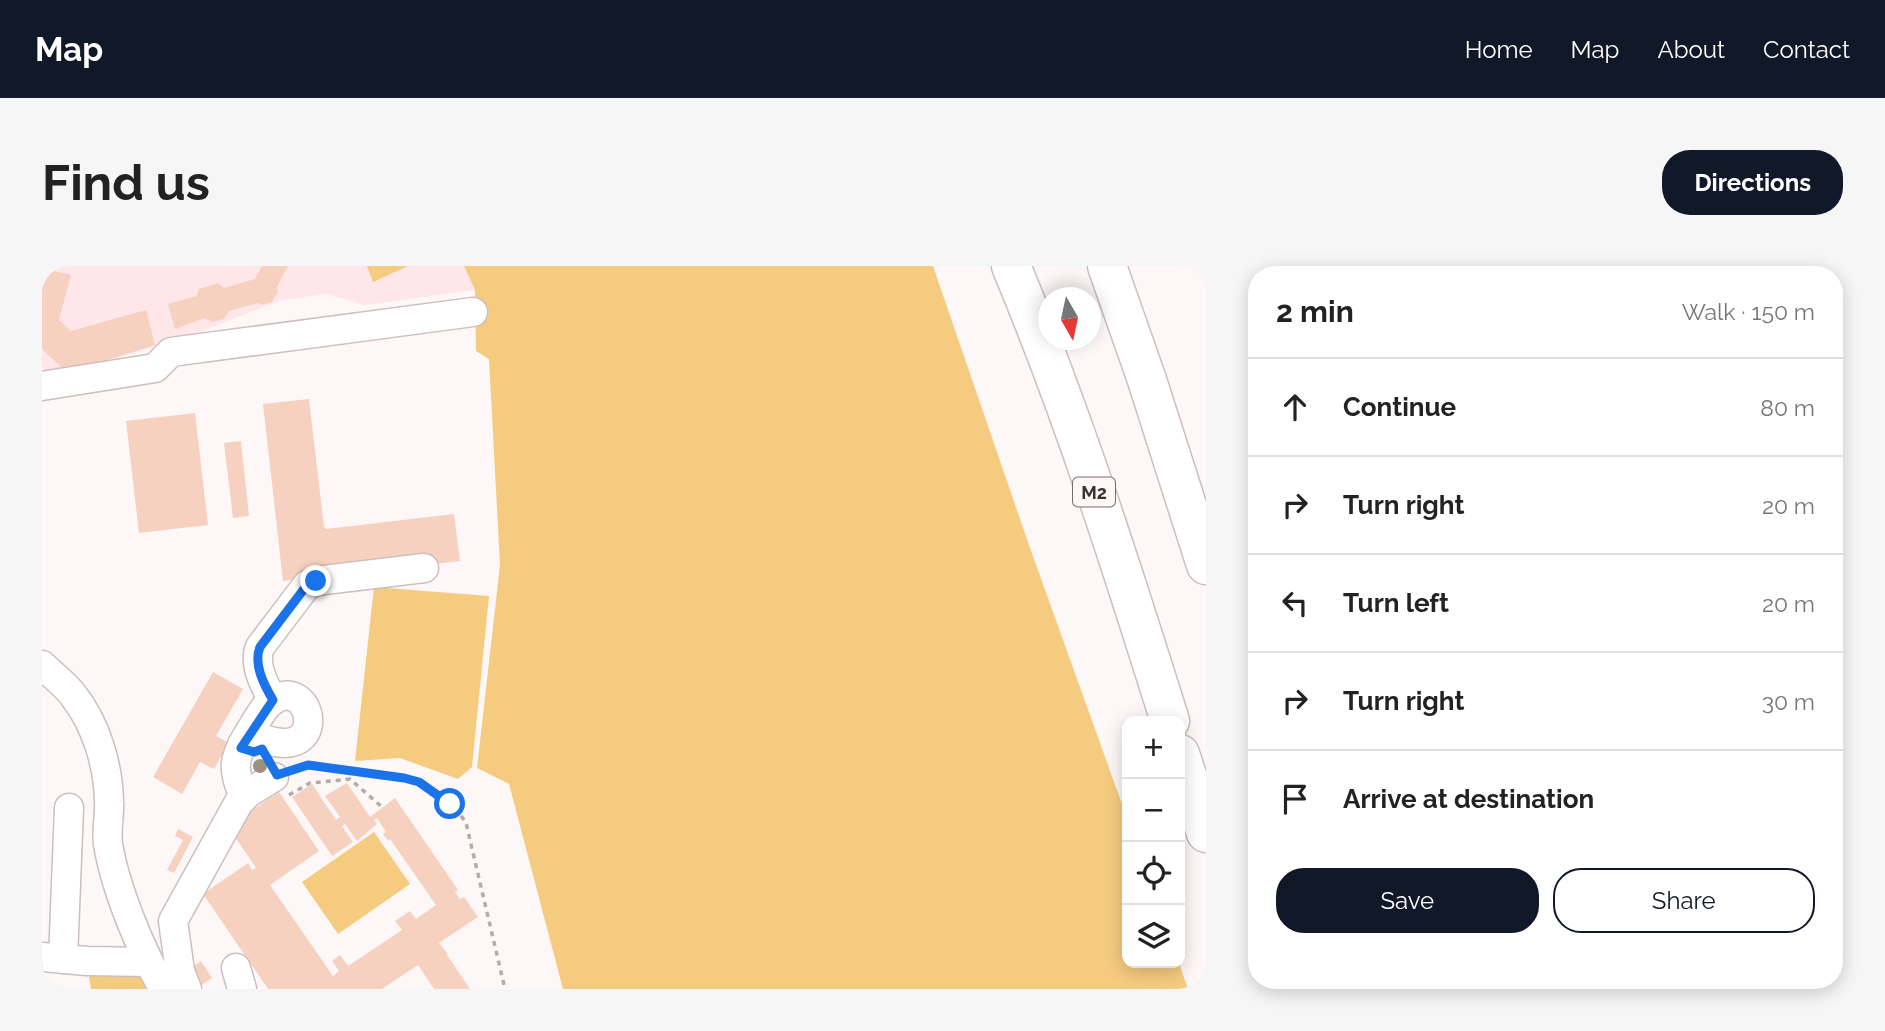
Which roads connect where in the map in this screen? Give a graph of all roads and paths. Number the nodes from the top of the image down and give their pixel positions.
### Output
1 (1011, 266) edge
2 (1107, 266) edge
3 (473, 312) dead end
4 (42, 386) edge
5 (1206, 565) edge
6 (424, 568) dead end
7 (42, 666) edge
8 (273, 700) junction
9 (1168, 716) edge
10 (250, 734) junction
11 (1185, 769) edge
12 (276, 776) junction
13 (244, 797) junction
14 (382, 807) dead end
15 (68, 808) dead end
16 (1206, 833) edge
17 (53, 958) edge
18 (148, 962) junction
19 (164, 989) edge
20 (187, 989) edge
21 (505, 989) edge

1 - 9 highway, M2
2 - 5 highway
3 - 4 street
6 - 8 street
7 - 18 street
8 - 10 street
8 - 10 street
10 - 13 street
11 - 16 highway
12 - 13 street
12 - 14 path
12 - 21 path
13 - 20 street
15 - 17 street
17 - 18 street
18 - 19 street

